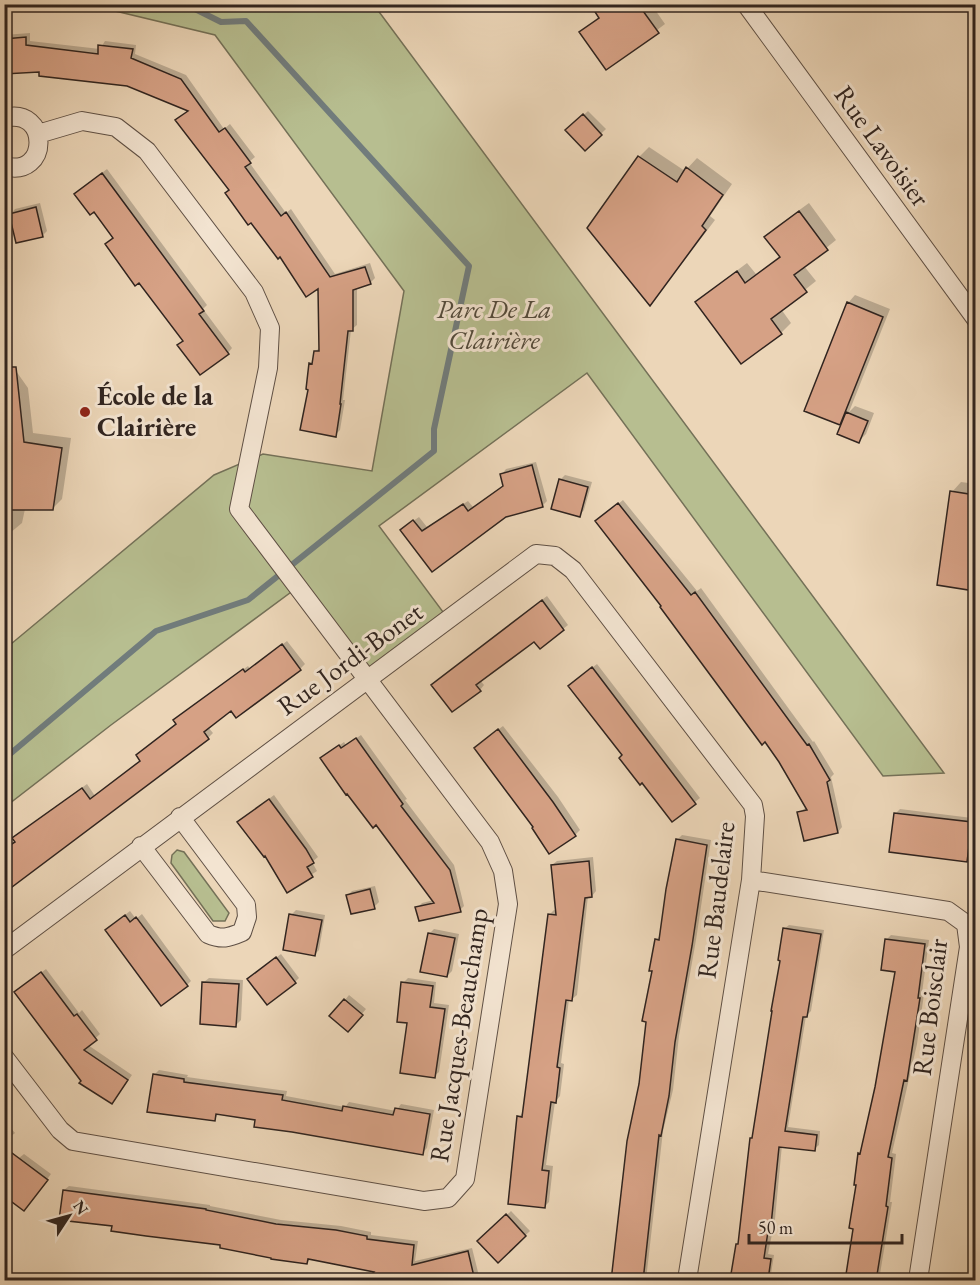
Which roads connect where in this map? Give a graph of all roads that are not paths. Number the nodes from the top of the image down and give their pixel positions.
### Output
1 (746, 4) edge
2 (4, 118) edge
3 (38, 134) junction
4 (4, 165) edge
5 (975, 319) edge
6 (555, 555) joint
7 (368, 680) junction
8 (180, 817) junction
9 (141, 846) junction
10 (751, 880) junction
11 (4, 950) edge
12 (4, 1057) edge
13 (687, 1281) edge
14 (918, 1281) edge

1 - 5 street, Rue Lavoisier
2 - 3 street
3 - 4 street
3 - 7 street, Rue Jacques-Beauchamp
6 - 7 street, Rue Jordi-Bonet
6 - 10 street, Rue Baudelaire
7 - 8 street, Rue Jordi-Bonet
7 - 12 street, Rue Jacques-Beauchamp
8 - 9 street, Rue Jordi-Bonet
8 - 9 street
9 - 11 street, Rue Jordi-Bonet
10 - 13 street, Rue Baudelaire
10 - 14 street, Rue Boisclair

